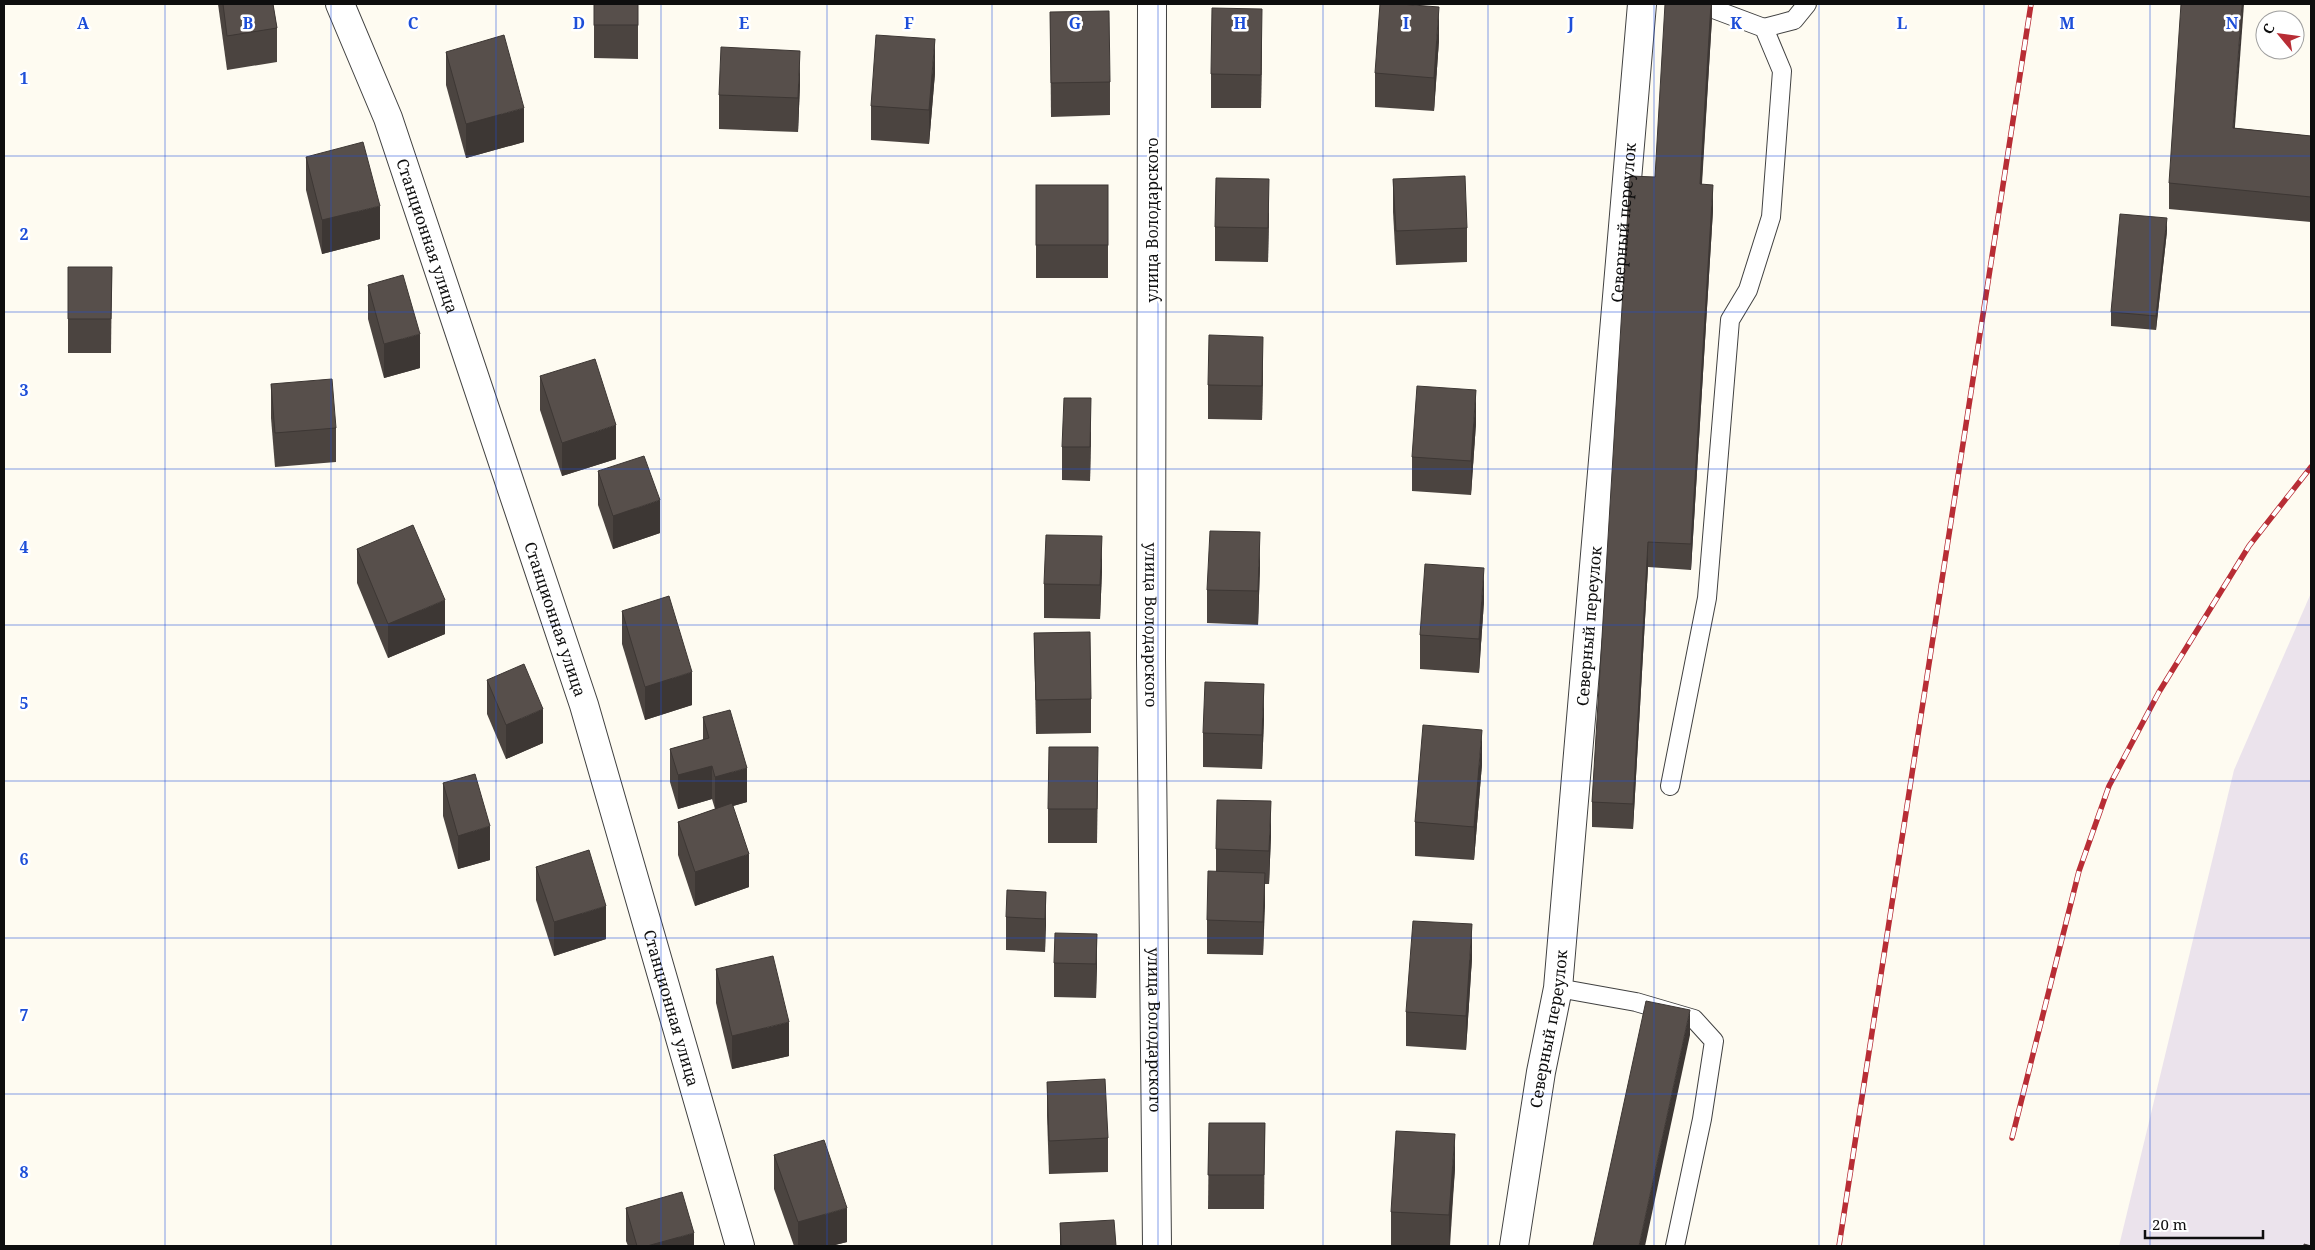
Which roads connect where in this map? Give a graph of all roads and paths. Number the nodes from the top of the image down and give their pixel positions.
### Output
1 (340, 4) edge
2 (1152, 4) edge
3 (1642, 4) edge
4 (1700, 4) edge
5 (1807, 4) edge
6 (1764, 28) junction
7 (1670, 786) dead end
8 (1558, 988) junction
9 (740, 1246) edge
10 (1158, 1246) edge
11 (1514, 1246) edge
12 (1675, 1246) edge

1 - 9 street, Станционная улица
2 - 10 street, улица Володарского
3 - 8 street, Северный переулок
4 - 6 lane
5 - 6 lane
6 - 7 lane
8 - 11 street, Северный переулок
8 - 12 lane

